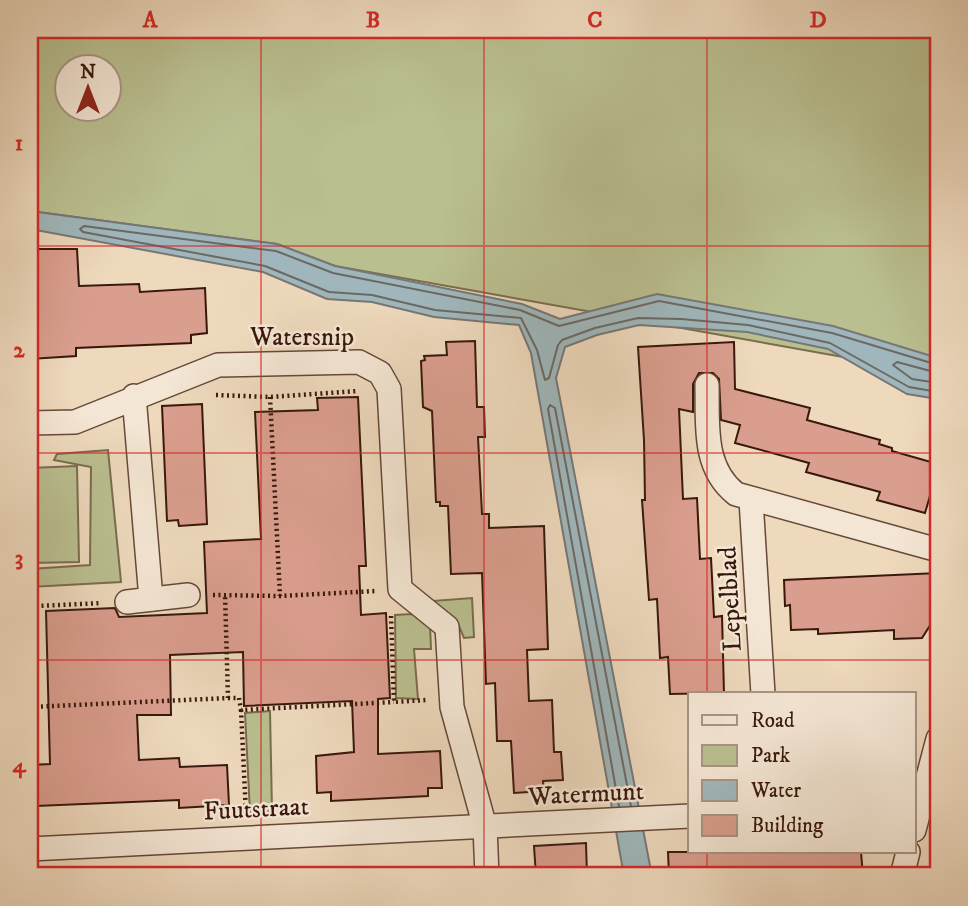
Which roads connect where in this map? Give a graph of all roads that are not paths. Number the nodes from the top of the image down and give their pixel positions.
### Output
1 (707, 385) dead end
2 (134, 396) junction
3 (30, 424) edge
4 (751, 500) junction
5 (938, 550) edge
6 (188, 595) road end
7 (151, 599) junction
8 (127, 602) road end
9 (763, 692) edge
10 (938, 739) edge
11 (924, 808) edge
12 (688, 816) edge
13 (916, 826) edge
14 (485, 827) junction
15 (30, 849) edge
16 (908, 853) edge
17 (487, 876) edge
18 (902, 876) edge

1 - 4 street
2 - 3 street, Watersnip
2 - 7 street
2 - 14 street, Watersnip
4 - 5 street
4 - 9 street, Lepelblad
6 - 7 street
7 - 8 street
10 - 11 street
11 - 13 street
12 - 14 street, Watermunt
14 - 15 street, Fuutstraat
14 - 17 street
16 - 18 street

